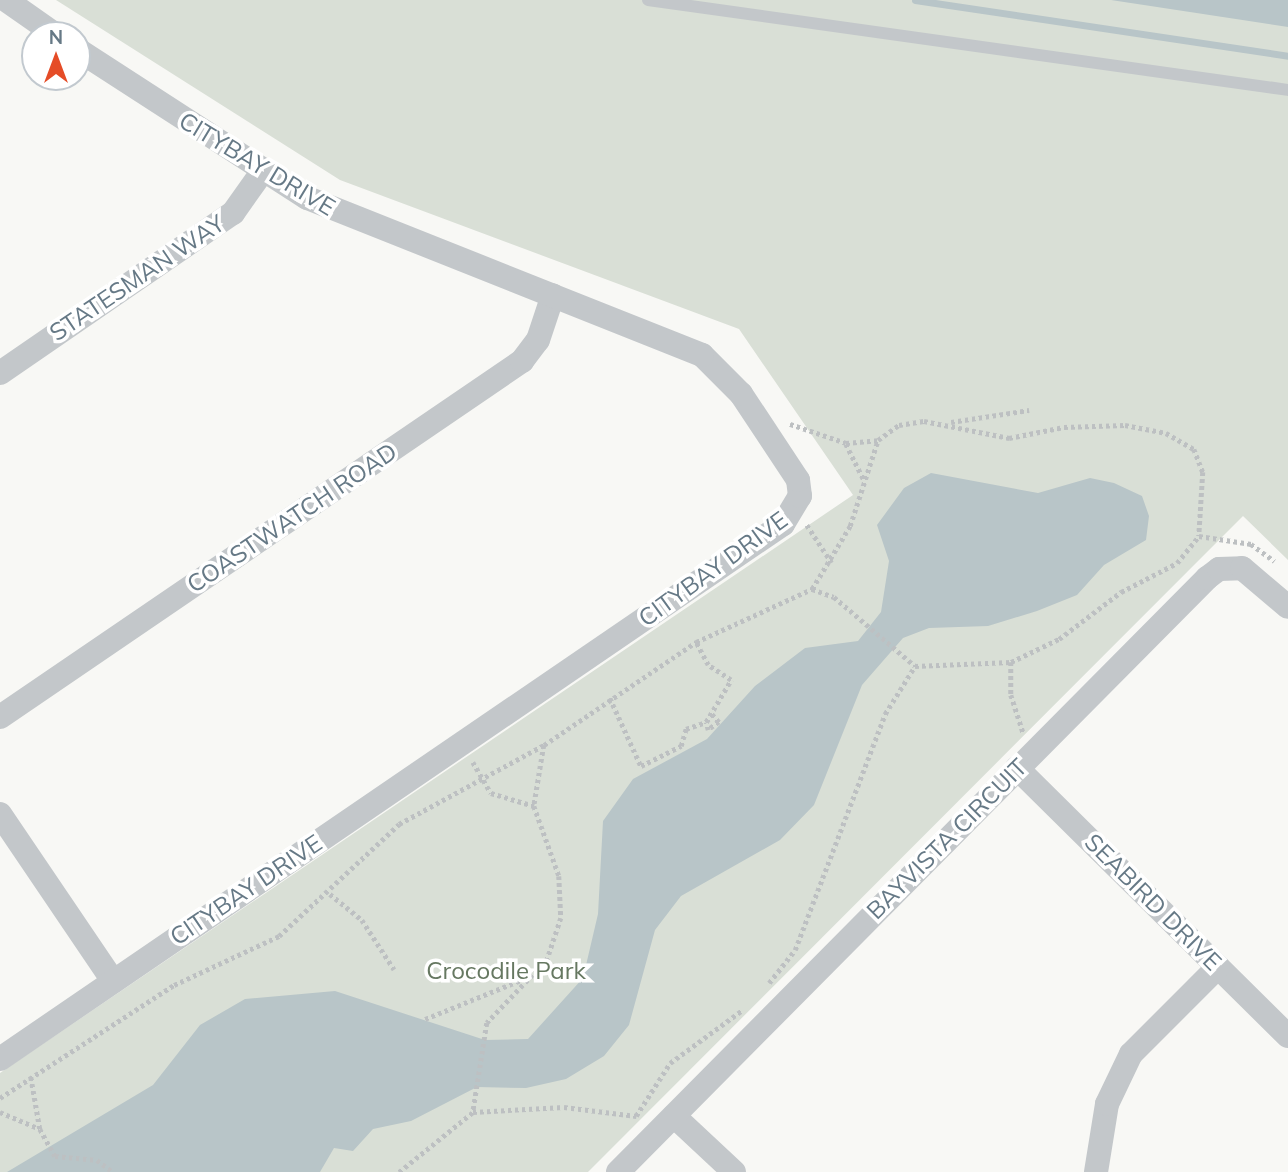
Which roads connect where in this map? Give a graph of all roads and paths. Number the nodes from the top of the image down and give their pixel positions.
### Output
1 (6, 0) edge
2 (648, 0) edge
3 (0, 12) edge
4 (36, 21) edge
5 (91, 58) edge
6 (1288, 90) edge
7 (262, 172) junction
8 (553, 295) junction
9 (0, 373) edge
10 (1029, 410) dead end
11 (782, 413) dead end
12 (950, 422) junction
13 (878, 440) junction
14 (846, 443) junction
15 (864, 480) junction
16 (1199, 536) junction
17 (1280, 567) dead end
18 (812, 589) junction
19 (1288, 607) edge
20 (696, 642) junction
21 (1011, 662) junction
22 (915, 666) junction
23 (610, 698) junction
24 (0, 717) edge
25 (544, 745) junction
26 (1040, 746) junction
27 (1017, 768) junction
28 (483, 781) junction
29 (534, 806) junction
30 (0, 814) edge
31 (330, 894) junction
32 (1218, 967) junction
33 (394, 969) dead end
34 (535, 974) junction
35 (113, 981) junction
36 (760, 995) dead end
37 (750, 1003) dead end
38 (425, 1019) dead end
39 (1288, 1036) edge
40 (0, 1059) edge
41 (31, 1077) junction
42 (0, 1098) edge
43 (0, 1112) edge
44 (473, 1112) junction
45 (674, 1116) junction
46 (40, 1129) junction
47 (113, 1172) edge
48 (399, 1172) edge
49 (618, 1172) edge
50 (734, 1172) edge
51 (1096, 1172) edge

1 - 3 street
1 - 4 street
2 - 6 lane
5 - 7 street, CITYBAY DRIVE
7 - 8 street, CITYBAY DRIVE
7 - 9 street, STATESMAN WAY
8 - 24 street, COASTWATCH ROAD
8 - 35 street, CITYBAY DRIVE
10 - 12 path
11 - 14 path
12 - 13 path
12 - 16 path
13 - 14 path
13 - 15 path
14 - 15 path
15 - 18 path
16 - 17 path
16 - 21 path
18 - 20 path
18 - 22 path
19 - 26 street, BAYVISTA CIRCUIT
20 - 23 path
20 - 23 path
21 - 22 path
21 - 26 path
22 - 36 path
23 - 25 path
25 - 28 path
25 - 29 path
26 - 27 street, BAYVISTA CIRCUIT
27 - 32 street, SEABIRD DRIVE
27 - 45 street, BAYVISTA CIRCUIT
28 - 29 path
28 - 31 path
29 - 34 path
30 - 35 street
31 - 33 path
31 - 41 path
32 - 39 street, SEABIRD DRIVE
32 - 51 street
34 - 38 path
34 - 44 path
35 - 40 street, CITYBAY DRIVE
37 - 44 path
41 - 42 path
41 - 46 path
43 - 46 path
44 - 48 path
45 - 49 street, BAYVISTA CIRCUIT
45 - 50 street
46 - 47 path

